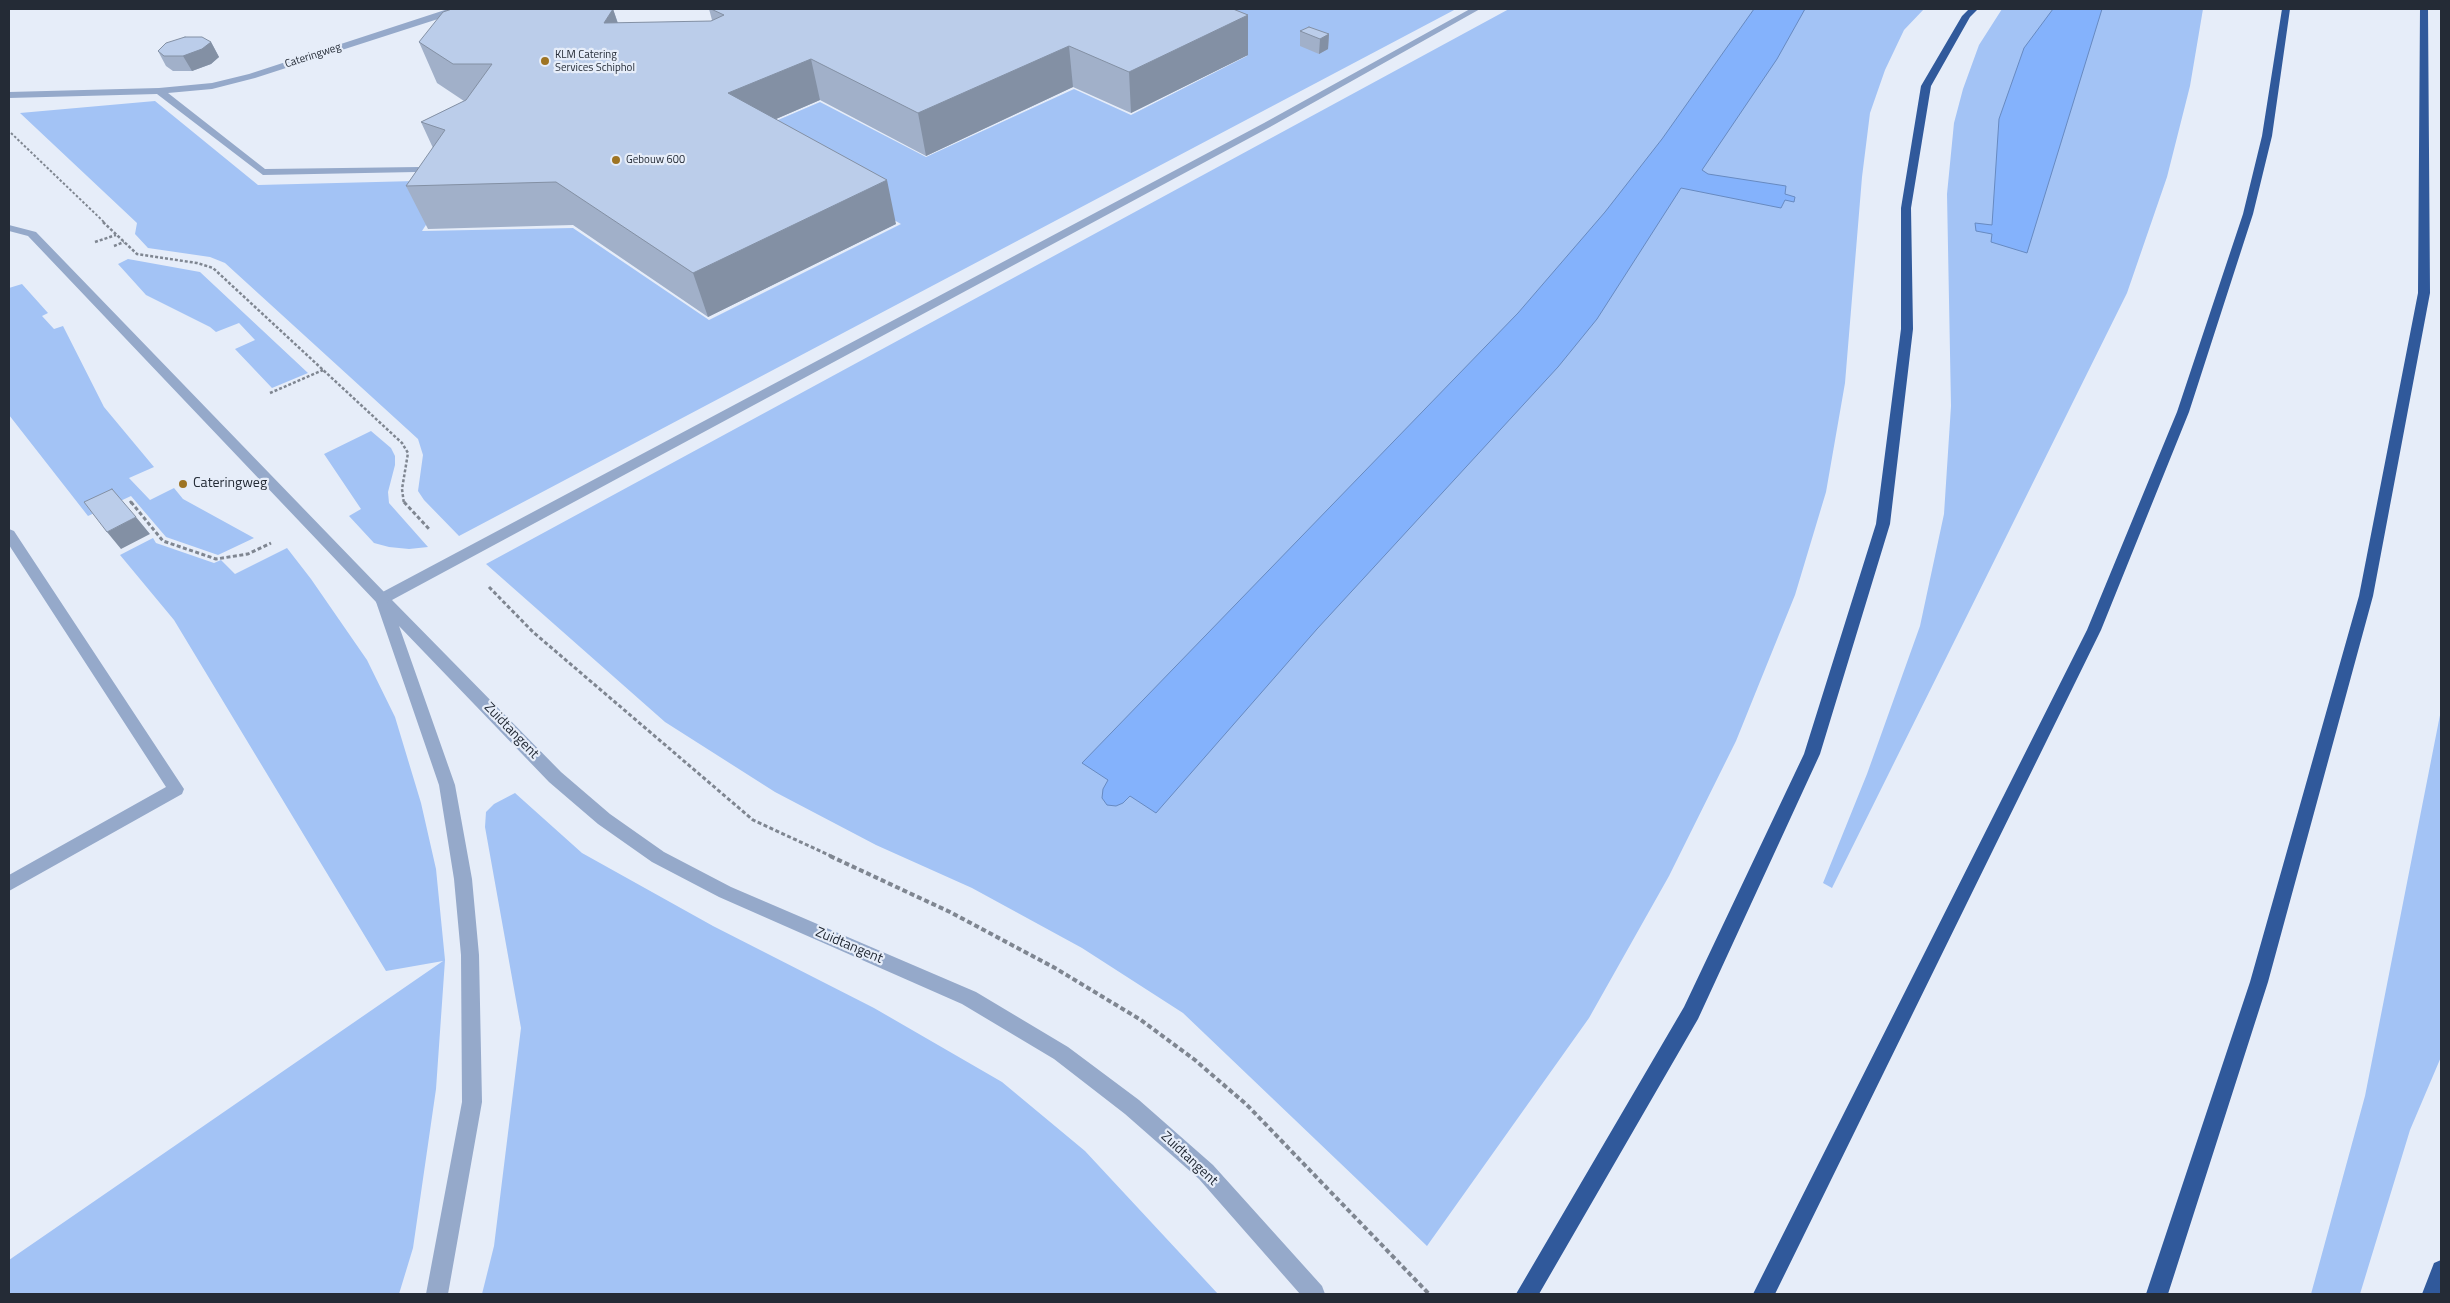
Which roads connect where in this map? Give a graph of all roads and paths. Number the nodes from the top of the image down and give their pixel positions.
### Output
1 (465, 9) edge
2 (1476, 9) edge
3 (1974, 9) edge
4 (2286, 9) edge
5 (2424, 9) edge
6 (159, 91) junction
7 (9, 95) edge
8 (9, 131) edge
9 (416, 169) edge
10 (9, 228) edge
11 (116, 234) junction
12 (124, 242) junction
13 (93, 243) dead end
14 (114, 246) dead end
15 (323, 370) junction
16 (270, 393) dead end
17 (130, 501) dead end
18 (9, 534) edge
19 (275, 541) dead end
20 (460, 557) junction
21 (382, 599) junction
22 (9, 884) edge
23 (2441, 1270) edge
24 (437, 1294) edge
25 (1314, 1294) edge
26 (1429, 1294) edge
27 (1527, 1294) edge
28 (1764, 1294) edge
29 (2157, 1294) edge
30 (2433, 1294) edge

1 - 6 street, Cateringweg
2 - 20 street
3 - 27 highway
4 - 28 highway
5 - 29 highway
6 - 7 street, Cateringweg
6 - 9 street
8 - 11 path
10 - 21 street
11 - 12 path
11 - 13 path
12 - 14 path
12 - 15 path
15 - 16 path
15 - 20 path
17 - 19 path
18 - 22 street
20 - 21 street
20 - 26 path
21 - 24 street
21 - 25 street, Zuidtangent
23 - 30 highway

